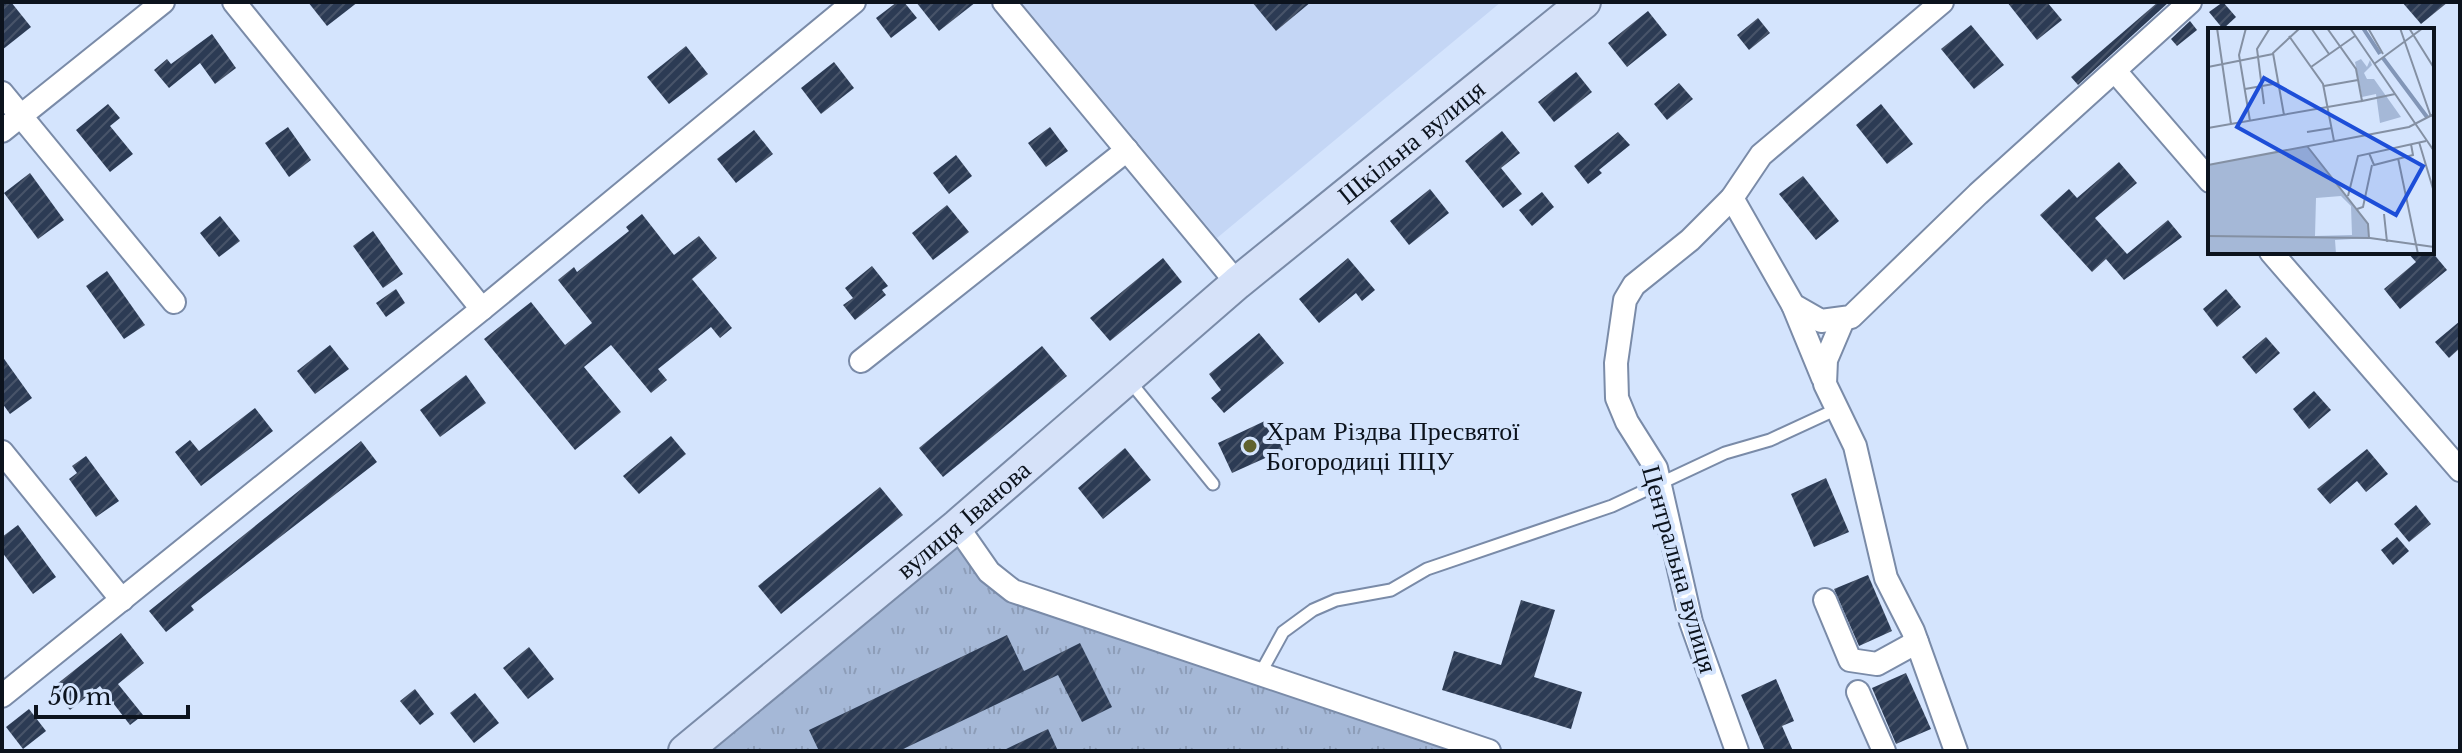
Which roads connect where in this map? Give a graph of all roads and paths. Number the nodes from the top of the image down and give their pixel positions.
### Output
1 (163, 2) edge
2 (234, 2) edge
3 (854, 2) edge
4 (1004, 2) edge
5 (1584, 2) edge
6 (1942, 2) edge
7 (2190, 2) edge
8 (2115, 71) junction
9 (2, 93) edge
10 (11, 124) edge
11 (1127, 150) junction
12 (2208, 179) edge
13 (1732, 198) junction
14 (2273, 254) edge
15 (1237, 283) junction
16 (174, 302) dead end
17 (1793, 305) junction
18 (482, 309) junction
19 (1843, 320) junction
20 (861, 361) dead end
21 (1127, 378) junction
22 (1825, 384) junction
23 (1837, 409) junction
24 (2, 452) edge
25 (2460, 470) edge
26 (1213, 484) dead end
27 (1660, 485) junction
28 (957, 526) junction
29 (122, 600) junction
30 (1825, 600) dead end
31 (1917, 642) junction
32 (1260, 674) junction
33 (1858, 692) dead end
34 (2, 696) edge
35 (685, 751) edge
36 (1489, 751) edge
37 (1737, 751) edge
38 (1884, 751) edge
39 (1956, 751) edge

1 - 10 street
2 - 18 street
3 - 18 street
4 - 11 street
5 - 15 street, Шкільна вулиця
6 - 13 street, Центральна вулиця
7 - 8 street
8 - 12 street
8 - 19 street
9 - 10 street
10 - 16 street
11 - 15 street
11 - 20 street
13 - 17 street
13 - 27 street, Центральна вулиця
14 - 25 street
15 - 21 street, вулиця Іванова
17 - 19 street
17 - 22 street
18 - 29 street
19 - 22 street
21 - 26 lane
21 - 28 street, вулиця Іванова
22 - 23 street
23 - 27 lane
23 - 31 street
24 - 29 street
27 - 32 lane
27 - 37 street, Центральна вулиця
28 - 32 street
28 - 35 street, вулиця Іванова
29 - 34 street
30 - 31 street
31 - 39 street
32 - 36 street
33 - 38 street

